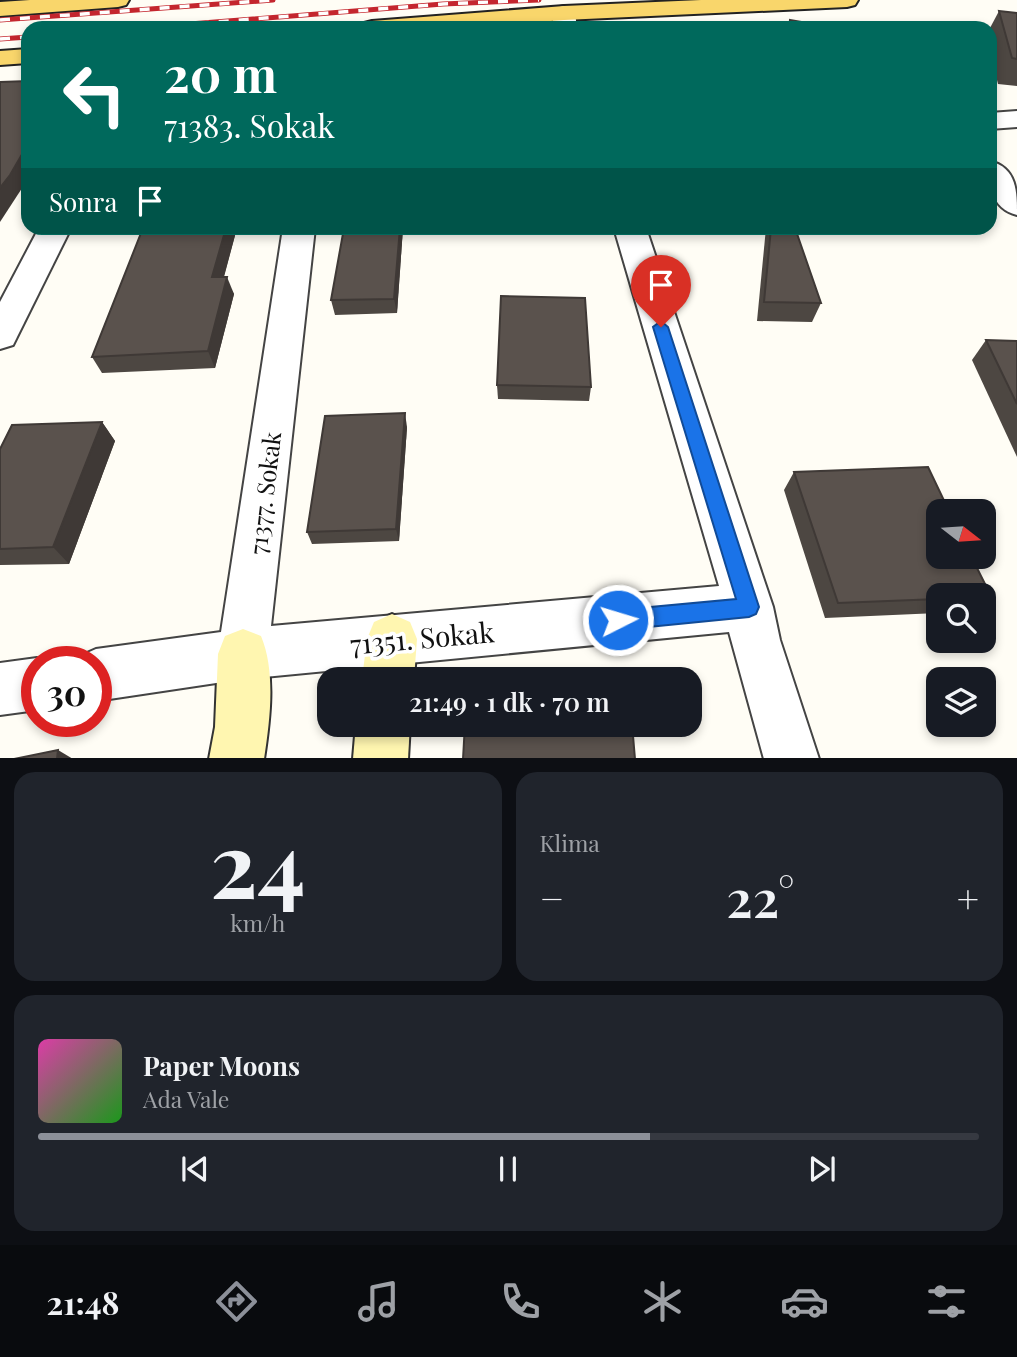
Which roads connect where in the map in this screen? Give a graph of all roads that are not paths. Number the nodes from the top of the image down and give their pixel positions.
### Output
1 (118, 0) edge
2 (846, 0) edge
3 (0, 9) edge
4 (565, 21) edge
5 (21, 56) edge
6 (0, 58) edge
7 (1017, 120) edge
8 (997, 121) edge
9 (997, 179) edge
10 (1017, 205) edge
11 (50, 235) edge
12 (298, 235) edge
13 (632, 235) edge
14 (12, 290) edge
15 (0, 336) edge
16 (749, 607) junction
17 (243, 654) junction
18 (390, 659) edge
19 (112, 673) edge
20 (21, 686) edge
21 (0, 689) edge
22 (382, 737) edge
23 (236, 758) edge
24 (380, 758) edge
25 (792, 758) edge

1 - 3 main road
2 - 4 main road
5 - 6 main road
7 - 8 street
9 - 10 street
11 - 14 street
12 - 17 street, 71377. Sokak
13 - 16 street
14 - 15 street
16 - 18 street, 71351. Sokak
16 - 25 street
17 - 18 street, 71351. Sokak
17 - 19 street, 71351. Sokak
17 - 23 street, 71377. Sokak
20 - 21 street
22 - 24 street

